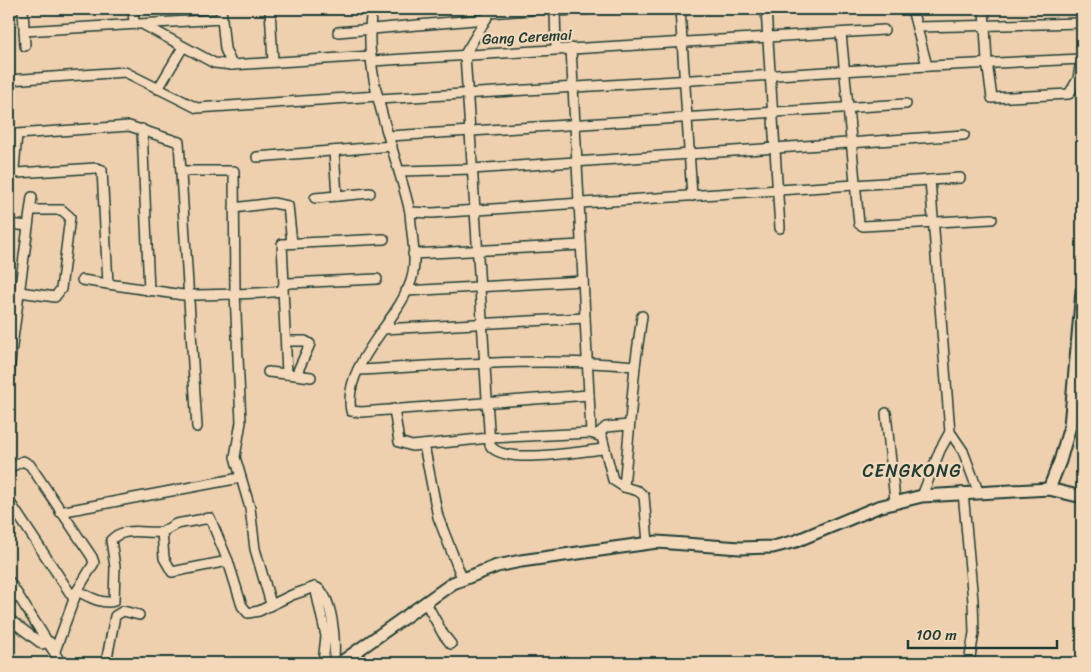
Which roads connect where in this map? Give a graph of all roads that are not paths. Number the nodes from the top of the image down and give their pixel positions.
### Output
1 (23, 9) edge
2 (133, 9) edge
3 (221, 9) edge
4 (270, 9) edge
5 (372, 9) edge
6 (594, 9) edge
7 (680, 9) edge
8 (766, 9) edge
9 (912, 9) edge
10 (984, 9) edge
11 (530, 10) edge
12 (554, 10) edge
13 (487, 14) edge
14 (221, 19) junction
15 (1082, 23) edge
16 (134, 24) junction
17 (985, 24) junction
18 (144, 25) junction
19 (917, 27) junction
20 (368, 30) junction
21 (884, 30) dead end
22 (24, 31) junction
23 (338, 32) dead end
24 (841, 33) junction
25 (768, 38) junction
26 (682, 42) junction
27 (26, 46) dead end
28 (183, 47) junction
29 (571, 48) junction
30 (556, 49) junction
31 (465, 54) junction
32 (1082, 54) edge
33 (372, 58) junction
34 (1082, 59) edge
35 (273, 62) junction
36 (987, 62) junction
37 (232, 64) junction
38 (923, 66) junction
39 (845, 72) junction
40 (771, 74) junction
41 (9, 80) edge
42 (685, 80) junction
43 (573, 86) junction
44 (158, 89) junction
45 (467, 92) junction
46 (378, 97) junction
47 (906, 104) dead end
48 (848, 110) junction
49 (774, 113) junction
50 (687, 118) junction
51 (575, 125) junction
52 (142, 130) junction
53 (470, 131) junction
54 (964, 135) dead end
55 (389, 136) junction
56 (851, 144) junction
57 (392, 146) junction
58 (775, 149) junction
59 (334, 151) junction
60 (689, 154) junction
61 (257, 157) dead end
62 (577, 162) junction
63 (472, 169) junction
64 (401, 171) junction
65 (182, 172) junction
66 (960, 178) dead end
67 (930, 180) junction
68 (856, 185) junction
69 (778, 191) junction
70 (370, 193) dead end
71 (32, 196) dead end
72 (337, 196) junction
73 (692, 196) junction
74 (315, 198) dead end
75 (579, 204) junction
76 (234, 208) junction
77 (32, 210) junction
78 (475, 210) junction
79 (410, 212) junction
80 (992, 219) dead end
81 (932, 221) junction
82 (9, 224) edge
83 (28, 226) junction
84 (780, 228) dead end
85 (384, 239) dead end
86 (292, 243) junction
87 (581, 245) junction
88 (477, 251) junction
89 (413, 254) junction
90 (377, 279) dead end
91 (82, 280) dead end
92 (583, 281) junction
93 (108, 284) junction
94 (284, 286) junction
95 (480, 287) junction
96 (149, 291) junction
97 (406, 291) junction
98 (1082, 291) edge
99 (20, 292) junction
100 (235, 293) junction
101 (190, 295) junction
102 (642, 316) dead end
103 (585, 318) junction
104 (482, 324) junction
105 (383, 329) junction
106 (286, 341) junction
107 (10, 354) edge
108 (588, 361) junction
109 (484, 363) junction
110 (635, 366) junction
111 (358, 370) junction
112 (268, 372) dead end
113 (292, 374) junction
114 (9, 375) edge
115 (311, 377) dead end
116 (589, 395) junction
117 (486, 401) junction
118 (394, 409) junction
119 (886, 413) dead end
120 (629, 425) junction
121 (197, 427) dead end
122 (950, 432) junction
123 (595, 433) junction
124 (489, 438) junction
125 (424, 446) junction
126 (604, 449) junction
127 (9, 468) edge
128 (240, 478) junction
129 (624, 487) junction
130 (1049, 489) junction
131 (978, 491) junction
132 (963, 492) junction
133 (922, 496) junction
134 (1082, 497) edge
135 (9, 501) edge
136 (895, 501) junction
137 (60, 512) junction
138 (162, 532) junction
139 (648, 543) junction
140 (228, 562) junction
141 (462, 578) junction
142 (9, 581) edge
143 (18, 595) junction
144 (76, 595) junction
145 (9, 602) edge
146 (110, 603) junction
147 (426, 603) junction
148 (270, 604) junction
149 (117, 613) junction
150 (139, 615) dead end
151 (9, 619) edge
152 (328, 623) junction
153 (50, 642) junction
154 (451, 644) dead end
155 (55, 651) junction
156 (61, 663) edge
157 (106, 663) edge
158 (323, 663) edge
159 (333, 663) edge
160 (340, 663) edge
161 (969, 663) edge

1 - 22 street
2 - 16 street
3 - 14 street
4 - 35 street
5 - 20 street
6 - 12 street
7 - 26 street
8 - 25 street
9 - 19 street
10 - 17 street
11 - 13 street
12 - 30 street
13 - 20 street
13 - 31 street
14 - 18 street
14 - 37 street
15 - 17 street
16 - 18 street
16 - 22 street
17 - 19 street
17 - 36 street
18 - 28 street, Gang Ceremai
19 - 38 street
20 - 23 street
20 - 33 street
21 - 24 street, Gang Ceremai
22 - 27 street
24 - 25 street, Gang Ceremai
24 - 39 street
25 - 26 street, Gang Ceremai
25 - 40 street
26 - 29 street, Gang Ceremai
26 - 42 street
28 - 37 street, Gang Ceremai
28 - 44 street
29 - 30 street, Gang Ceremai
29 - 43 street
30 - 31 street, Gang Ceremai
31 - 33 street, Gang Ceremai
31 - 45 street
32 - 34 street
33 - 35 street, Gang Ceremai
33 - 46 street
34 - 36 street
34 - 36 street
35 - 37 street, Gang Ceremai
36 - 38 street
38 - 39 street
39 - 40 street
39 - 48 street
40 - 42 street
40 - 49 street
41 - 44 street
42 - 43 street
42 - 50 street
43 - 45 street
43 - 51 street
44 - 46 street
45 - 46 street
45 - 53 street
46 - 55 street
47 - 48 street
48 - 49 street
48 - 56 street
49 - 50 street
49 - 58 street
50 - 51 street
50 - 60 street
51 - 53 street
51 - 62 street
52 - 65 street
52 - 93 street
52 - 96 street
53 - 55 street
53 - 63 street
54 - 56 street
55 - 57 street
56 - 58 street
56 - 68 street
57 - 59 street
57 - 64 street
58 - 60 street
58 - 69 street
59 - 61 street
59 - 72 street
60 - 62 street
60 - 73 street
62 - 63 street
62 - 75 street
63 - 64 street
63 - 78 street
64 - 79 street
65 - 76 street
65 - 101 street
66 - 67 street
67 - 68 street
67 - 81 street
68 - 69 street
68 - 81 street
69 - 73 street
69 - 84 street
70 - 72 street
71 - 77 street
72 - 74 street
73 - 75 street
75 - 78 street
75 - 87 street
76 - 86 street
76 - 100 street
77 - 83 street
77 - 99 street
78 - 79 street
78 - 88 street
79 - 89 street
80 - 81 street
81 - 122 street
82 - 83 street
83 - 99 street
85 - 86 street
86 - 94 street
87 - 88 street
87 - 92 street
88 - 89 street
88 - 95 street
89 - 97 street
90 - 94 street
91 - 93 street
92 - 95 street
92 - 103 street
93 - 96 street
94 - 100 street
94 - 106 street
95 - 97 street
95 - 104 street
96 - 101 street
97 - 105 street
98 - 130 street
99 - 107 street
100 - 101 street
100 - 128 street
101 - 121 street
102 - 110 street
103 - 104 street
103 - 108 street
104 - 105 street
104 - 109 street
105 - 111 street
106 - 113 street
106 - 113 street
107 - 114 street
108 - 109 street
108 - 110 street
108 - 116 street
109 - 111 street
109 - 117 street
110 - 120 street
111 - 118 street
112 - 113 street
113 - 115 street
116 - 117 street
116 - 123 street
117 - 118 street
117 - 124 street
118 - 125 street
119 - 136 street
120 - 123 street
120 - 129 street
122 - 131 street
122 - 133 street
123 - 124 street
123 - 126 street
124 - 125 street
124 - 126 street
125 - 141 street
126 - 129 street
127 - 137 street
128 - 137 street
128 - 148 street
129 - 139 street
130 - 131 street
130 - 134 street
131 - 132 street
132 - 133 street
132 - 161 street
133 - 136 street
135 - 144 street
136 - 139 street
137 - 144 street
138 - 140 street
138 - 140 street
138 - 146 street
139 - 141 street
140 - 148 street
141 - 147 street
142 - 143 street
143 - 145 street
143 - 153 street
144 - 146 street
144 - 155 street
146 - 149 street
147 - 154 street
147 - 160 street
148 - 152 street
149 - 150 street
149 - 157 street
151 - 153 street
152 - 158 street
152 - 159 street
153 - 155 street
155 - 156 street

